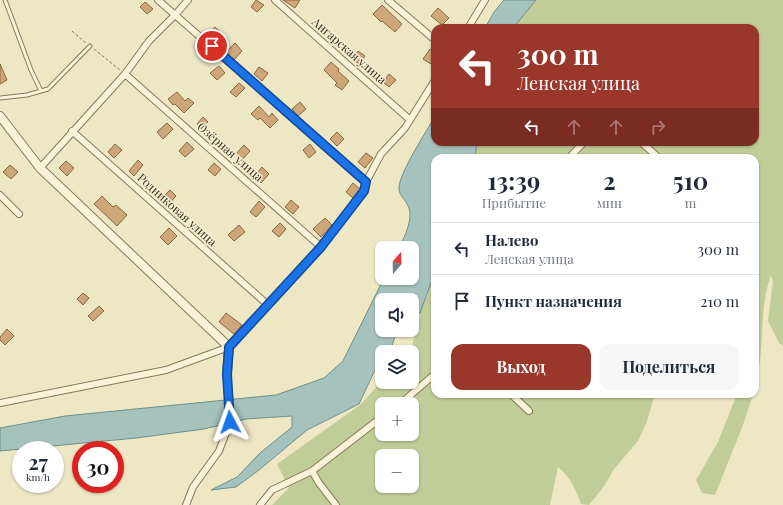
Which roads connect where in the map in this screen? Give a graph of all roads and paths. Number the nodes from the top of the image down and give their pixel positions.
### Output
1 (4, 0) edge
2 (158, 0) edge
3 (188, 0) edge
4 (275, 0) edge
5 (388, 0) edge
6 (485, 0) edge
7 (176, 14) junction
8 (470, 24) edge
9 (72, 31) dead end
10 (431, 37) edge
11 (90, 46) junction
12 (125, 74) junction
13 (431, 86) edge
14 (40, 91) junction
15 (0, 98) edge
16 (0, 116) edge
17 (409, 119) junction
18 (72, 132) junction
19 (580, 146) edge
20 (646, 146) edge
21 (574, 153) edge
22 (654, 154) edge
23 (40, 168) junction
24 (366, 182) junction
25 (0, 195) edge
26 (18, 214) dead end
27 (321, 247) junction
28 (268, 306) junction
29 (229, 347) junction
30 (227, 374) joint
31 (431, 377) edge
32 (408, 397) edge
33 (515, 398) edge
34 (0, 403) edge
35 (530, 411) dead end
36 (375, 422) edge
37 (312, 471) junction
38 (263, 504) edge
39 (186, 505) edge
40 (336, 505) edge

1 - 14 lane
2 - 7 street
3 - 7 street
4 - 17 street, Ангарская улица
5 - 10 street
6 - 8 street
7 - 12 street
7 - 24 street
9 - 11 path
11 - 12 path
11 - 14 lane
12 - 18 street
12 - 27 street, Озёрная улица
13 - 17 street
14 - 15 lane
16 - 23 street
17 - 24 street
18 - 23 street
18 - 28 street, Родниковая улица
19 - 21 street
20 - 22 street
23 - 29 street
24 - 27 street
25 - 26 street
27 - 28 street
28 - 29 street
29 - 30 street
29 - 34 street
30 - 39 street
31 - 32 street
33 - 35 street
36 - 37 street
37 - 38 street
37 - 40 street

